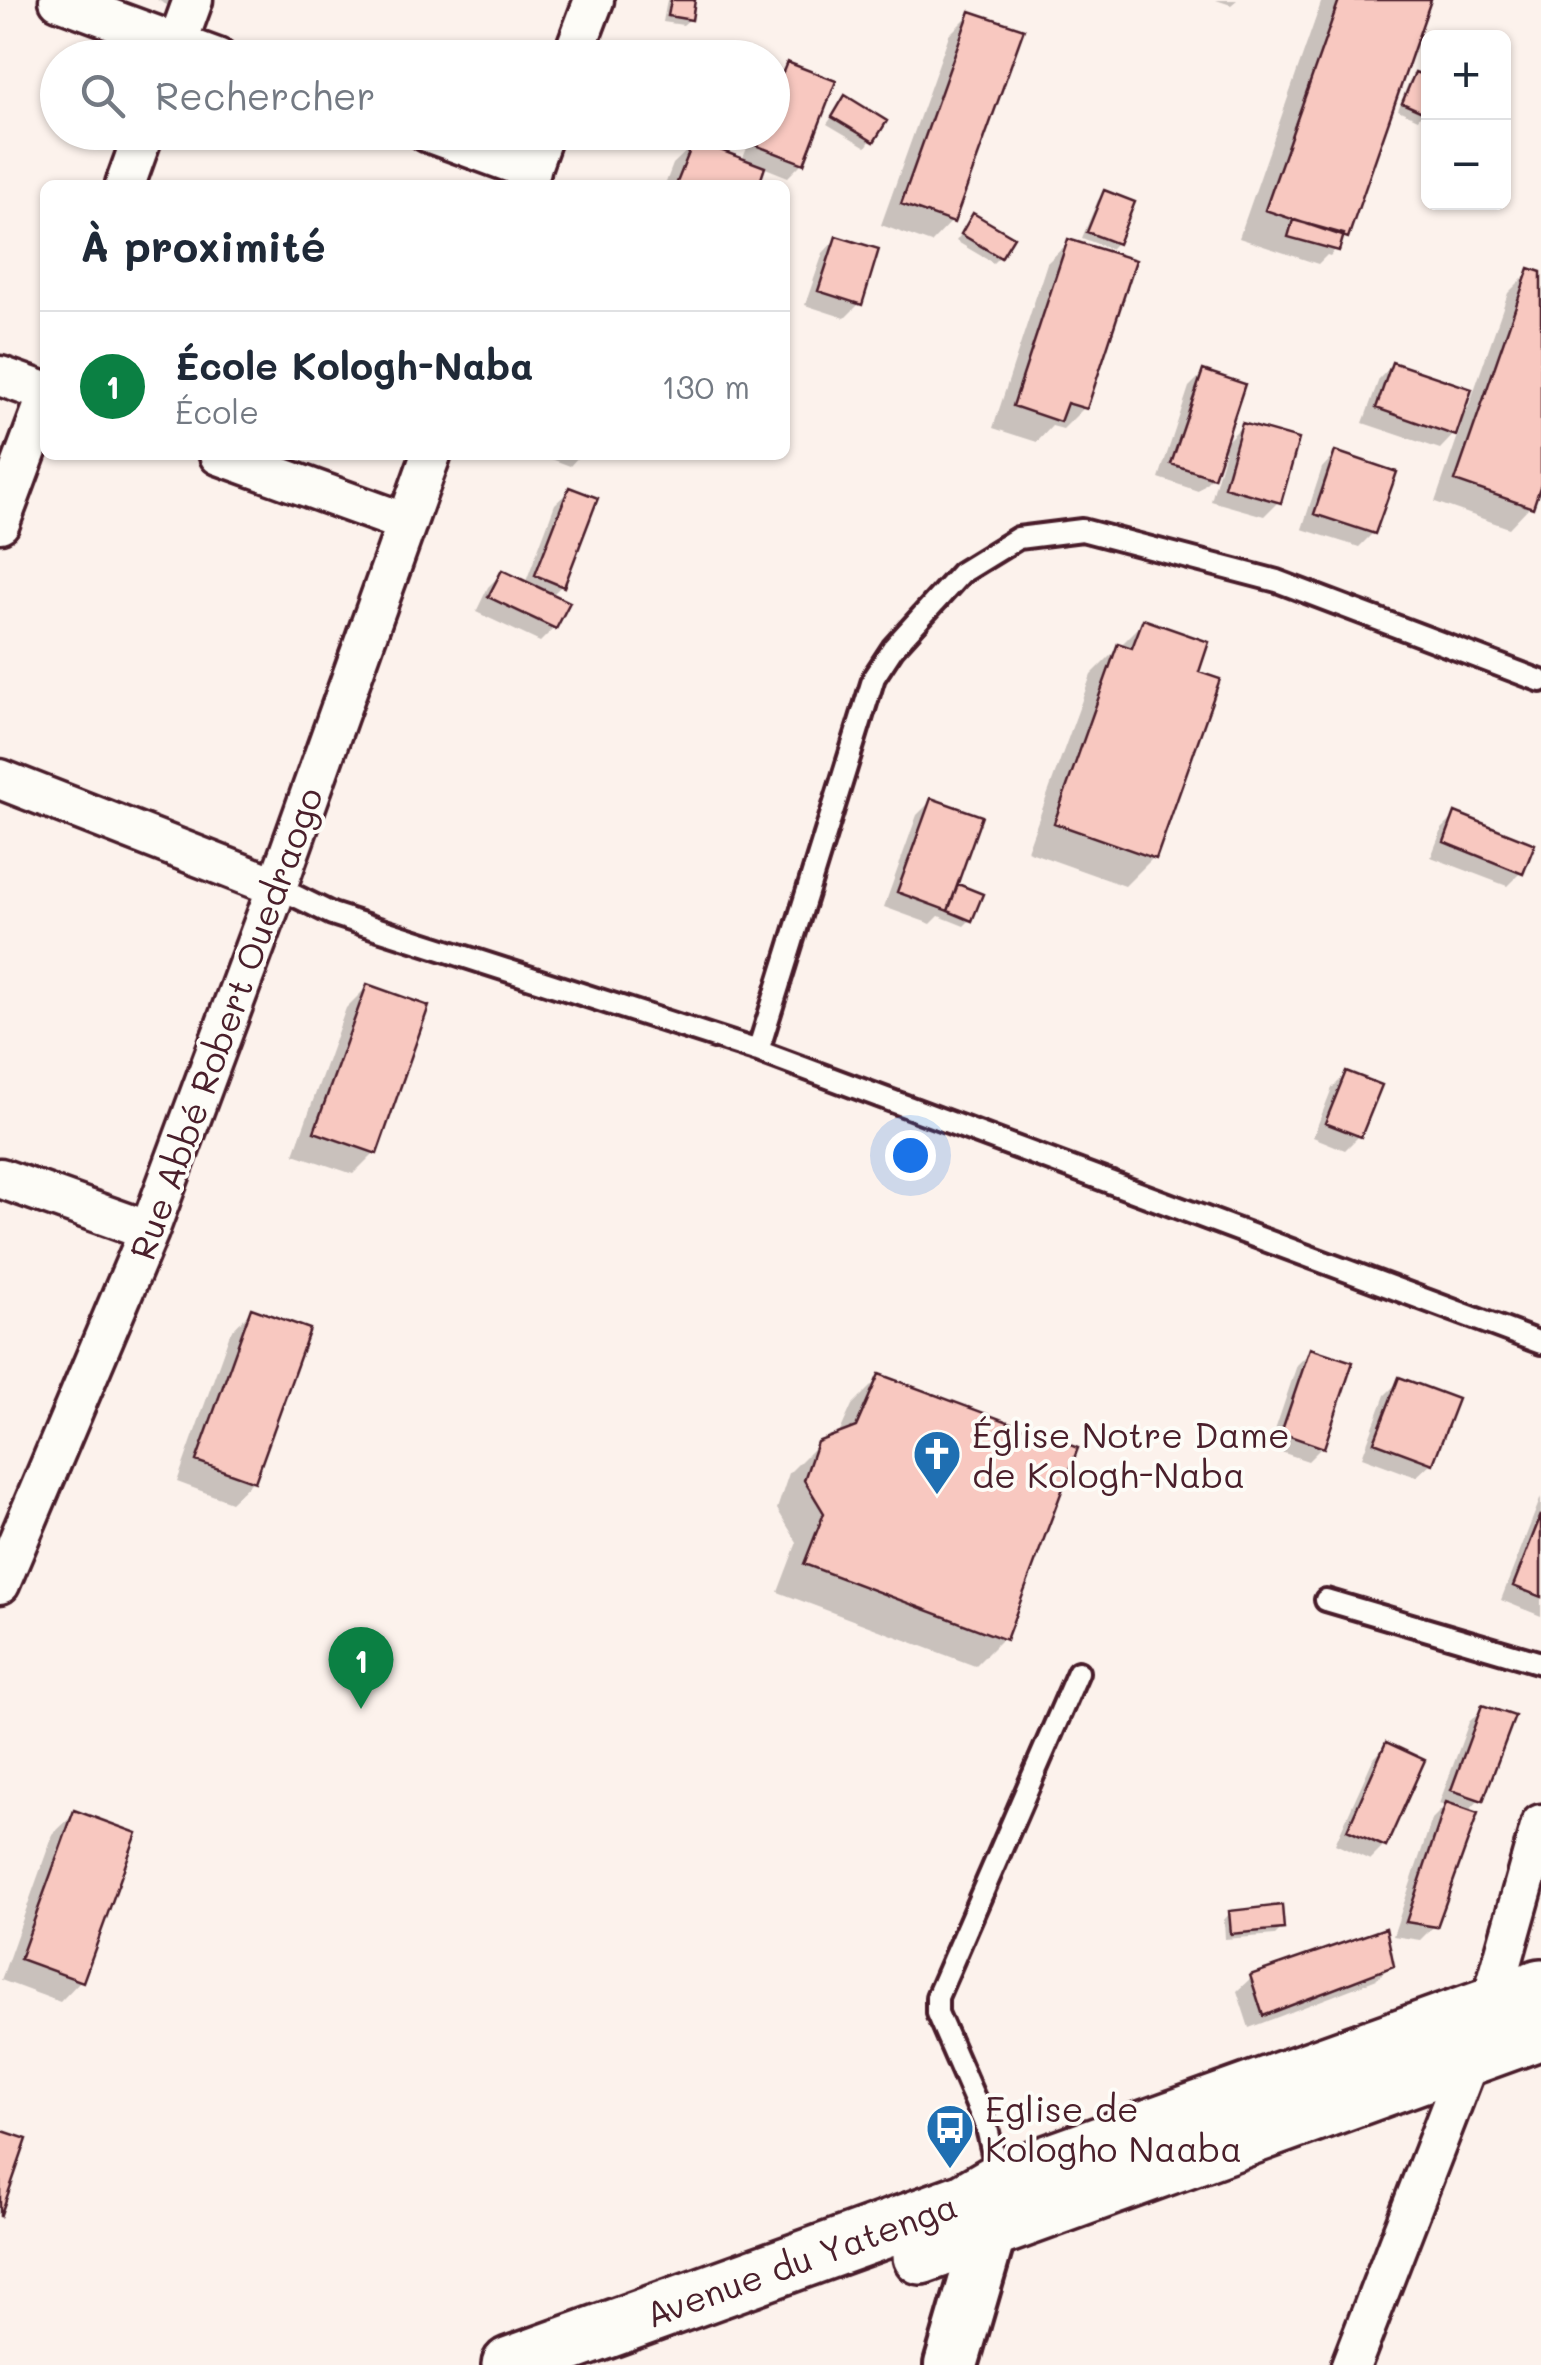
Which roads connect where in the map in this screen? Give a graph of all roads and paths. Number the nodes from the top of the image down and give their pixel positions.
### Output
1 (59, 0) edge
2 (193, 0) edge
3 (594, 0) edge
4 (152, 40) edge
5 (179, 40) edge
6 (579, 40) edge
7 (138, 150) edge
8 (467, 150) edge
9 (538, 150) edge
10 (528, 177) edge
11 (127, 180) edge
12 (0, 376) edge
13 (40, 390) edge
14 (40, 415) edge
15 (233, 460) edge
16 (429, 460) edge
17 (0, 523) edge
18 (408, 523) junction
19 (1541, 681) edge
20 (0, 780) edge
21 (277, 888) junction
22 (758, 1051) junction
23 (0, 1178) edge
24 (149, 1231) junction
25 (1541, 1343) edge
26 (0, 1582) edge
27 (1326, 1600) dead end
28 (1541, 1663) edge
29 (1078, 1672) dead end
30 (1541, 1824) edge
31 (1541, 1987) edge
32 (1490, 2006) junction
33 (1541, 2031) edge
34 (1468, 2058) junction
35 (994, 2206) junction
36 (510, 2365) edge
37 (612, 2365) edge
38 (951, 2365) edge
39 (1351, 2365) edge

1 - 4 street
2 - 5 street
3 - 6 street
7 - 11 street
8 - 10 street
9 - 10 street
12 - 13 street
14 - 17 street
15 - 18 street
16 - 18 street, Rue Abbé Robert Ouedraogo
18 - 21 street, Rue Abbé Robert Ouedraogo
19 - 22 lane
20 - 21 street
21 - 22 lane
21 - 24 street, Rue Abbé Robert Ouedraogo
22 - 25 lane
23 - 24 street
24 - 26 street, Rue Abbé Robert Ouedraogo
27 - 28 lane
29 - 35 lane
30 - 32 street
31 - 32 main road, Avenue du Yatenga
32 - 34 street
32 - 35 main road, Avenue du Yatenga
33 - 34 main road, Avenue du Yatenga
34 - 35 main road, Avenue du Yatenga
34 - 39 street
35 - 36 main road, Avenue du Yatenga
35 - 37 main road, Avenue du Yatenga
35 - 38 street

